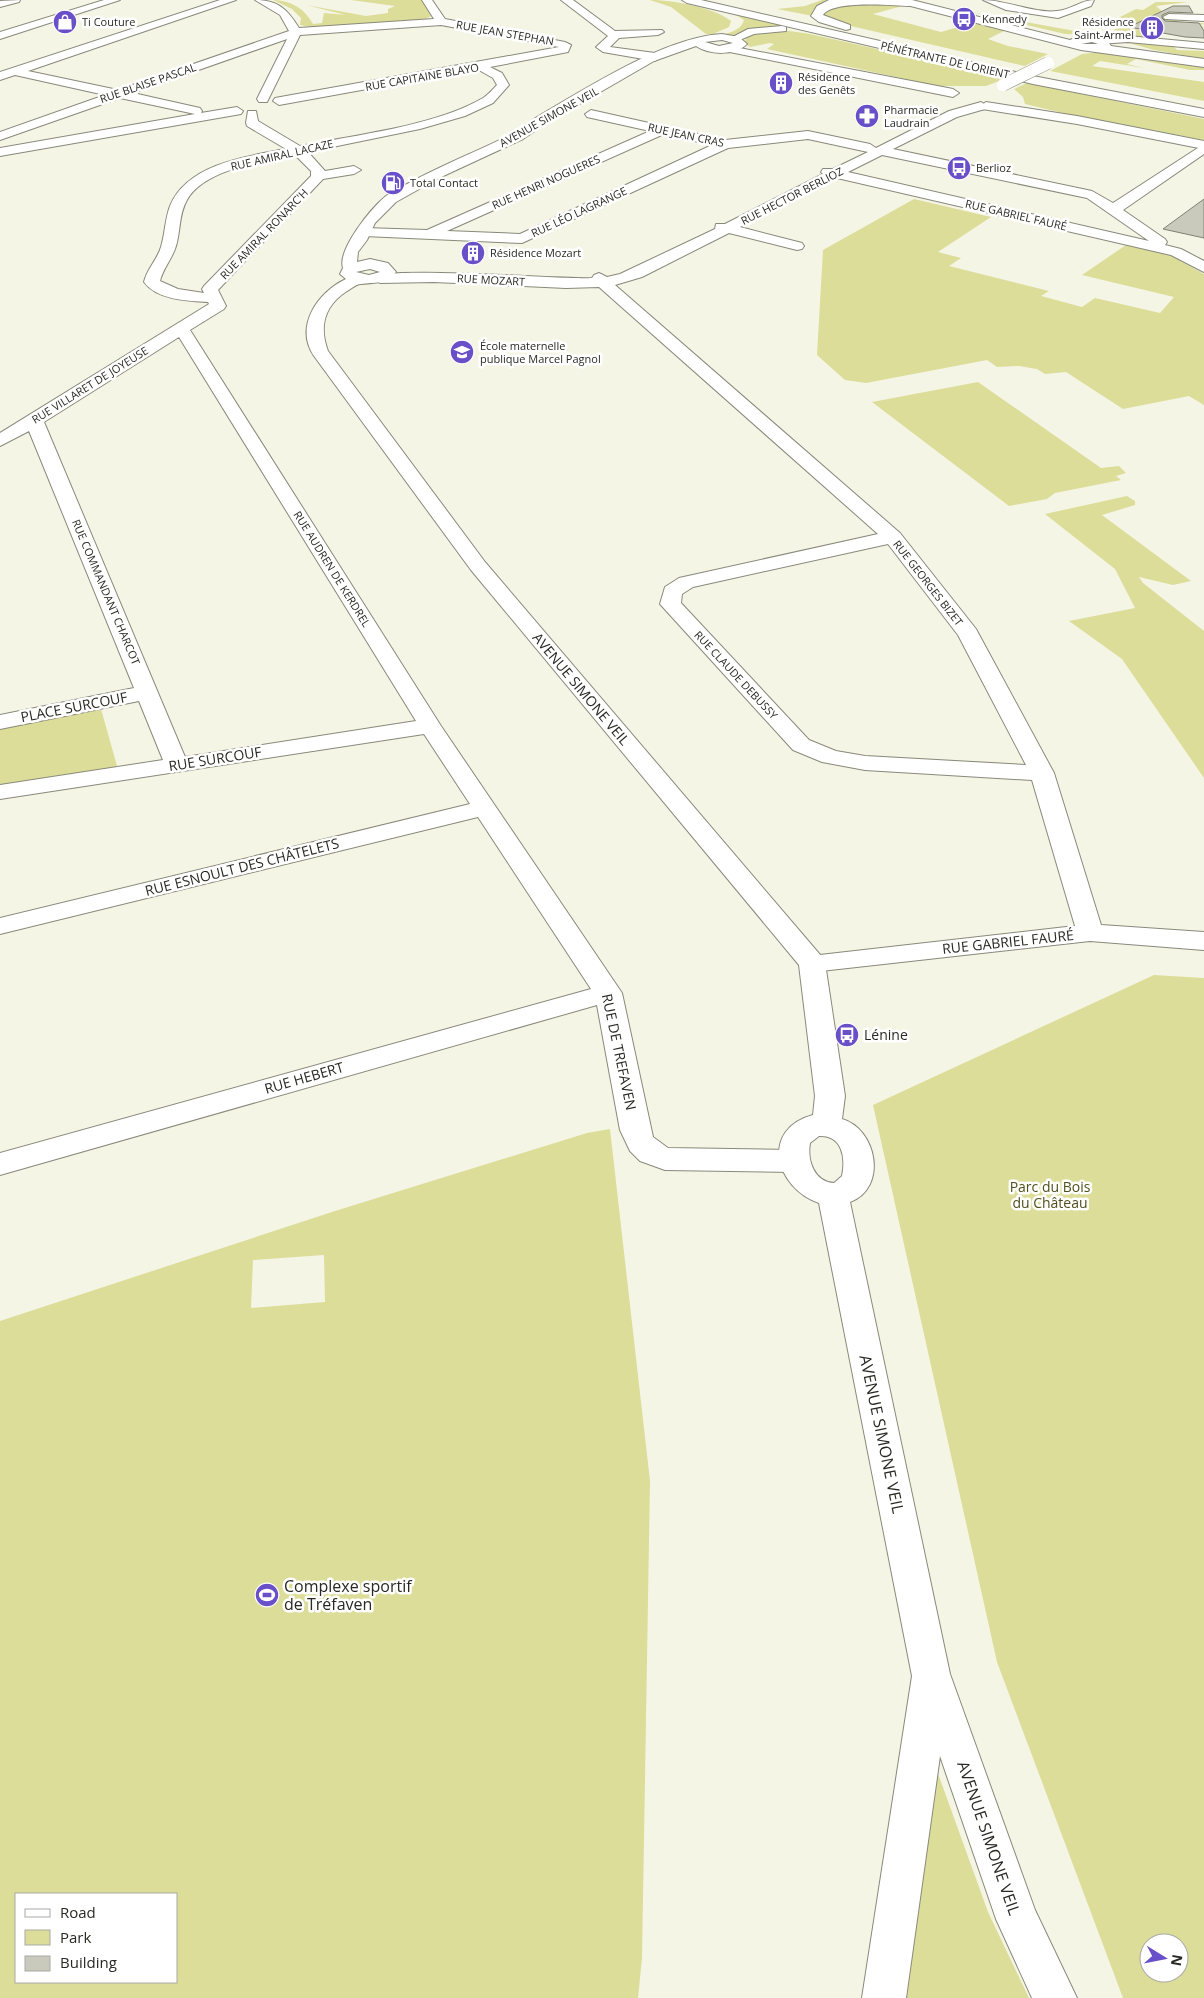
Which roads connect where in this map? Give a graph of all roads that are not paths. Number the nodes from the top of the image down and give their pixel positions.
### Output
1 (15, 0) edge
2 (115, 0) edge
3 (231, 0) edge
4 (260, 0) edge
5 (427, 0) edge
6 (566, 0) edge
7 (674, 0) edge
8 (688, 0) edge
9 (714, 0) edge
10 (731, 0) edge
11 (988, 0) edge
12 (1089, 0) edge
13 (906, 1) edge
14 (834, 2) edge
15 (0, 4) edge
16 (769, 7) dead end
17 (1169, 17) dead end
18 (1204, 18) edge
19 (441, 22) junction
20 (296, 32) junction
21 (658, 32) dead end
22 (736, 34) junction
23 (613, 35) junction
24 (0, 36) edge
25 (702, 44) junction
26 (1081, 44) junction
27 (1101, 44) junction
28 (1204, 46) edge
29 (565, 48) junction
30 (724, 48) junction
31 (593, 49) junction
32 (651, 59) junction
33 (1204, 63) edge
34 (481, 66) junction
35 (0, 68) edge
36 (828, 68) junction
37 (14, 71) junction
38 (0, 76) edge
39 (619, 78) junction
40 (1033, 80) junction
41 (1110, 88) junction
42 (116, 94) junction
43 (956, 94) junction
44 (1007, 99) junction
45 (258, 106) junction
46 (984, 106) junction
47 (1204, 106) edge
48 (1204, 113) edge
49 (210, 114) junction
50 (591, 114) dead end
51 (1077, 120) junction
52 (663, 130) junction
53 (0, 136) edge
54 (725, 144) junction
55 (1204, 147) edge
56 (876, 149) junction
57 (298, 150) junction
58 (0, 152) edge
59 (354, 170) dead end
60 (829, 172) junction
61 (318, 176) junction
62 (1113, 210) junction
63 (723, 227) junction
64 (429, 234) junction
65 (362, 236) junction
66 (797, 246) dead end
67 (1176, 252) junction
68 (1204, 267) edge
69 (382, 270) junction
70 (355, 274) junction
71 (601, 280) junction
72 (213, 298) junction
73 (181, 328) junction
74 (34, 420) junction
75 (0, 441) edge
76 (893, 537) junction
77 (148, 692) junction
78 (0, 722) edge
79 (430, 726) junction
80 (177, 765) junction
81 (1042, 773) junction
82 (0, 792) edge
83 (484, 808) junction
84 (0, 926) edge
85 (1090, 933) junction
86 (1204, 942) edge
87 (812, 963) junction
88 (608, 993) junction
89 (827, 1125) junction
90 (794, 1161) junction
91 (0, 1164) edge
92 (833, 1195) junction
93 (931, 1674) junction
94 (884, 1998) edge
95 (1055, 1998) edge

1 - 15 main road
2 - 24 main road
3 - 37 main road
4 - 20 main road
5 - 19 main road, RUE JEAN STEPHAN
6 - 23 main road
7 - 22 main road
8 - 40 main road, PÉNÉTRANTE DE LORIENT
9 - 41 main road, PÉNÉTRANTE DE LORIENT
10 - 16 main road
11 - 12 main road
13 - 14 main road
13 - 26 main road
14 - 41 main road
17 - 18 main road
19 - 20 main road, RUE BLAISE PASCAL
19 - 29 main road, RUE JEAN STEPHAN
20 - 42 main road, RUE BLAISE PASCAL
20 - 45 main road
21 - 23 main road
22 - 25 main road
22 - 30 main road
22 - 36 main road
22 - 40 main road
23 - 31 main road
25 - 30 main road
25 - 32 main road, AVENUE SIMONE VEIL
25 - 39 main road, AVENUE SIMONE VEIL
26 - 27 main road
26 - 44 main road, bridge
27 - 28 main road
27 - 33 main road
29 - 31 main road
29 - 34 main road, RUE CAPITAINE BLAYO
30 - 36 main road
31 - 32 main road
32 - 39 main road, AVENUE SIMONE VEIL
34 - 45 main road, RUE CAPITAINE BLAYO
34 - 57 main road, RUE AMIRAL LACAZE
35 - 37 main road
36 - 43 main road
37 - 38 main road
37 - 42 main road
39 - 65 main road, AVENUE SIMONE VEIL
40 - 48 main road, PÉNÉTRANTE DE LORIENT
41 - 47 main road, PÉNÉTRANTE DE LORIENT
42 - 49 main road
42 - 53 main road, RUE BLAISE PASCAL
43 - 46 main road
43 - 56 main road, RUE HECTOR BERLIOZ
44 - 46 main road, RUE HECTOR BERLIOZ
44 - 51 main road
45 - 49 main road, RUE CAPITAINE BLAYO
45 - 57 main road, RUE AMIRAL RONARC'H
46 - 51 main road
46 - 56 main road, RUE HECTOR BERLIOZ
49 - 58 main road, RUE CAPITAINE BLAYO
50 - 52 main road, RUE JEAN CRAS
51 - 55 main road
52 - 54 main road, RUE JEAN CRAS
52 - 64 main road, RUE HENRI NOGUERES
54 - 56 main road, RUE JEAN CRAS
54 - 64 main road, RUE LÉO LAGRANGE
55 - 62 main road
56 - 60 main road, RUE HECTOR BERLIOZ
56 - 62 main road, RUE JEAN CRAS
57 - 61 main road, RUE AMIRAL RONARC'H
57 - 72 main road, RUE AMIRAL LACAZE
59 - 61 main road, RUE AMIRAL RONARC'H
60 - 63 main road, RUE HECTOR BERLIOZ
60 - 67 main road, RUE GABRIEL FAURÉ
61 - 72 main road, RUE AMIRAL RONARC'H
62 - 67 main road, RUE JEAN CRAS
63 - 66 main road
63 - 71 main road, RUE HECTOR BERLIOZ
64 - 65 main road, RUE LÉO LAGRANGE
65 - 69 main road
65 - 70 main road, AVENUE SIMONE VEIL
67 - 68 main road, RUE GABRIEL FAURÉ
69 - 70 main road, RUE MOZART
69 - 71 main road, RUE MOZART
70 - 87 main road, AVENUE SIMONE VEIL
71 - 76 main road, RUE GEORGES BIZET
72 - 73 main road, RUE AMIRAL RONARC'H
73 - 74 main road, RUE VILLARET DE JOYEUSE
73 - 79 main road, RUE AUDREN DE KERDREL
74 - 75 main road, RUE VILLARET DE JOYEUSE
74 - 77 main road, RUE COMMANDANT CHARCOT
76 - 81 main road, RUE GEORGES BIZET
76 - 81 main road, RUE CLAUDE DEBUSSY
77 - 78 main road, PLACE SURCOUF
77 - 80 main road, RUE COMMANDANT CHARCOT
79 - 80 main road, RUE SURCOUF
79 - 83 main road, RUE AUDREN DE KERDREL
80 - 82 main road, RUE SURCOUF
81 - 85 main road, RUE GEORGES BIZET
83 - 84 main road, RUE ESNOULT DES CHÂTELETS
83 - 88 main road, RUE DE TREFAVEN
85 - 86 main road, RUE GABRIEL FAURÉ
85 - 87 main road, RUE GABRIEL FAURÉ
87 - 89 main road
88 - 90 main road, RUE DE TREFAVEN
88 - 91 main road, RUE HEBERT
89 - 90 main road
89 - 92 main road
90 - 92 main road
92 - 93 main road, AVENUE SIMONE VEIL
93 - 94 main road, AVENUE SIMONE VEIL
93 - 95 main road, AVENUE SIMONE VEIL

